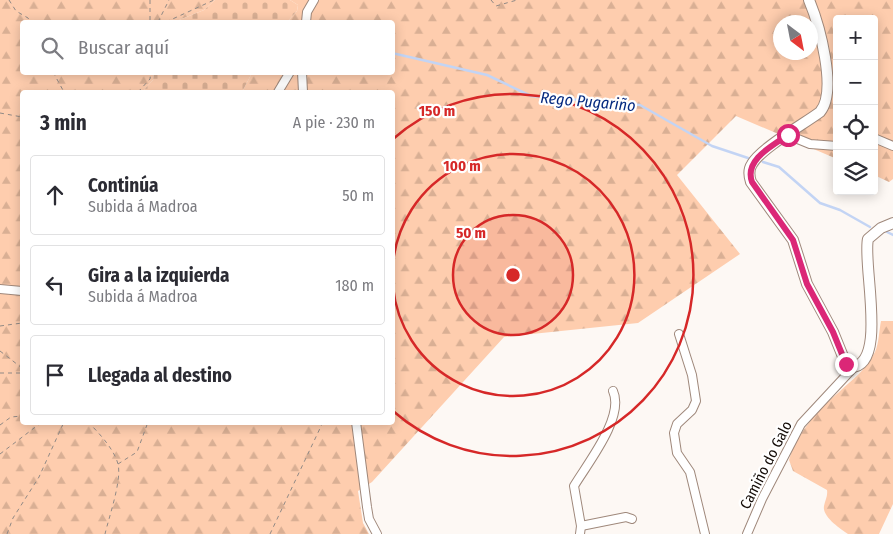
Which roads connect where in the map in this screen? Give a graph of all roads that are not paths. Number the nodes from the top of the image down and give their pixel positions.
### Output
1 (809, 0) edge
2 (311, 1) edge
3 (306, 20) edge
4 (288, 75) edge
5 (302, 75) edge
6 (279, 90) edge
7 (303, 90) edge
8 (788, 135) junction
9 (878, 140) edge
10 (833, 146) edge
11 (893, 146) edge
12 (893, 223) edge
13 (0, 289) edge
14 (20, 291) edge
15 (679, 334) dead end
16 (854, 367) junction
17 (613, 391) dead end
18 (356, 425) edge
19 (632, 519) dead end
20 (581, 530) edge
21 (377, 534) edge
22 (705, 534) edge
23 (747, 534) edge

1 - 8 street
2 - 3 street
4 - 6 street
5 - 7 street
8 - 10 street
8 - 16 street
9 - 11 street
12 - 16 street
13 - 14 street
15 - 22 street
16 - 23 street, Camiño do Galo
17 - 20 street
18 - 21 street
19 - 20 street

